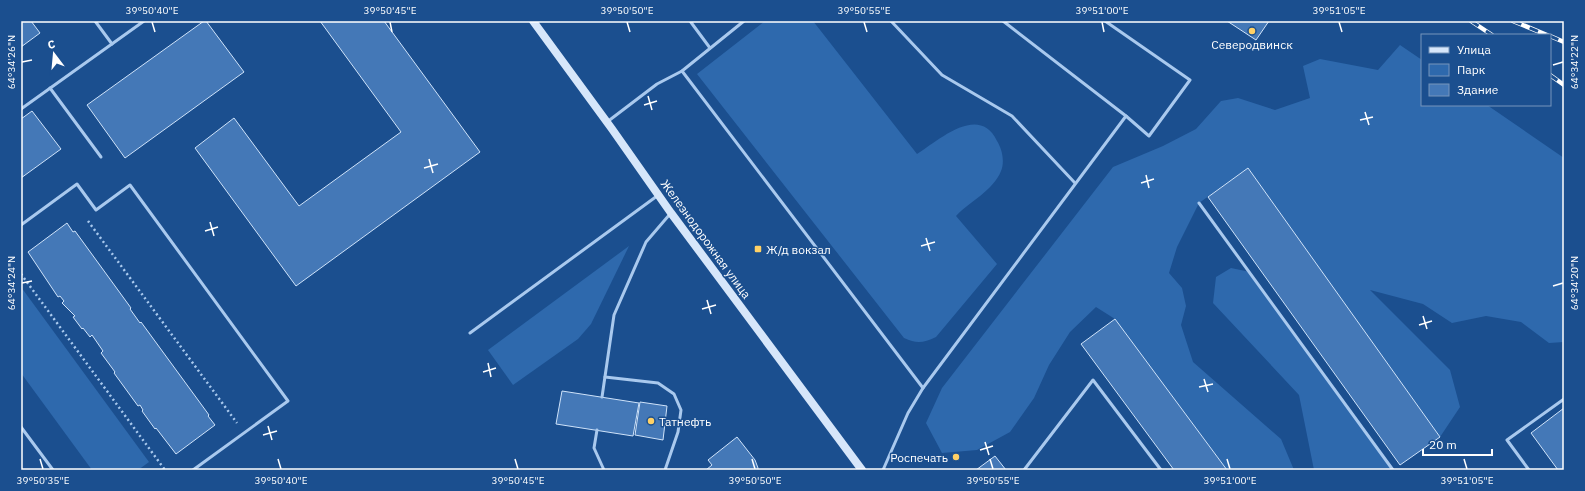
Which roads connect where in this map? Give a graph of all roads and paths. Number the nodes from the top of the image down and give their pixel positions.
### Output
1 (95, 21) edge
2 (144, 21) edge
3 (533, 21) edge
4 (690, 21) edge
5 (744, 21) edge
6 (891, 21) edge
7 (1003, 21) edge
8 (1105, 21) edge
9 (112, 44) junction
10 (710, 48) junction
11 (682, 71) junction
12 (50, 88) junction
13 (21, 109) edge
14 (1126, 116) junction
15 (607, 122) junction
16 (101, 157) dead end
17 (1075, 183) junction
18 (658, 195) junction
19 (1199, 203) dead end
20 (96, 210) junction
21 (671, 213) junction
22 (21, 225) edge
23 (21, 274) edge
24 (470, 333) dead end
25 (605, 377) junction
26 (923, 388) junction
27 (602, 397) dead end
28 (1564, 399) edge
29 (21, 427) edge
30 (597, 430) dead end
31 (244, 433) junction
32 (53, 470) edge
33 (165, 470) edge
34 (194, 470) edge
35 (604, 470) edge
36 (665, 470) edge
37 (862, 470) edge
38 (883, 470) edge
39 (1024, 470) edge
40 (1161, 470) edge
41 (1393, 470) edge
42 (1529, 470) edge

1 - 9 lane
2 - 9 lane
3 - 15 main road, Железнодорожная улица
4 - 10 lane
5 - 10 lane
6 - 17 lane
7 - 14 lane
8 - 14 lane
9 - 12 lane
10 - 11 lane
11 - 15 lane
11 - 26 lane
12 - 13 lane
12 - 16 lane
14 - 17 lane
15 - 18 main road, Железнодорожная улица
17 - 26 lane
18 - 21 main road, Железнодорожная улица
18 - 24 lane
19 - 41 lane
20 - 22 lane
20 - 31 path
20 - 31 lane
21 - 25 lane
21 - 37 main road, Железнодорожная улица
23 - 33 path
25 - 27 lane
25 - 36 lane
26 - 38 lane
28 - 42 lane
29 - 32 lane
30 - 35 lane
31 - 34 lane
39 - 40 lane

